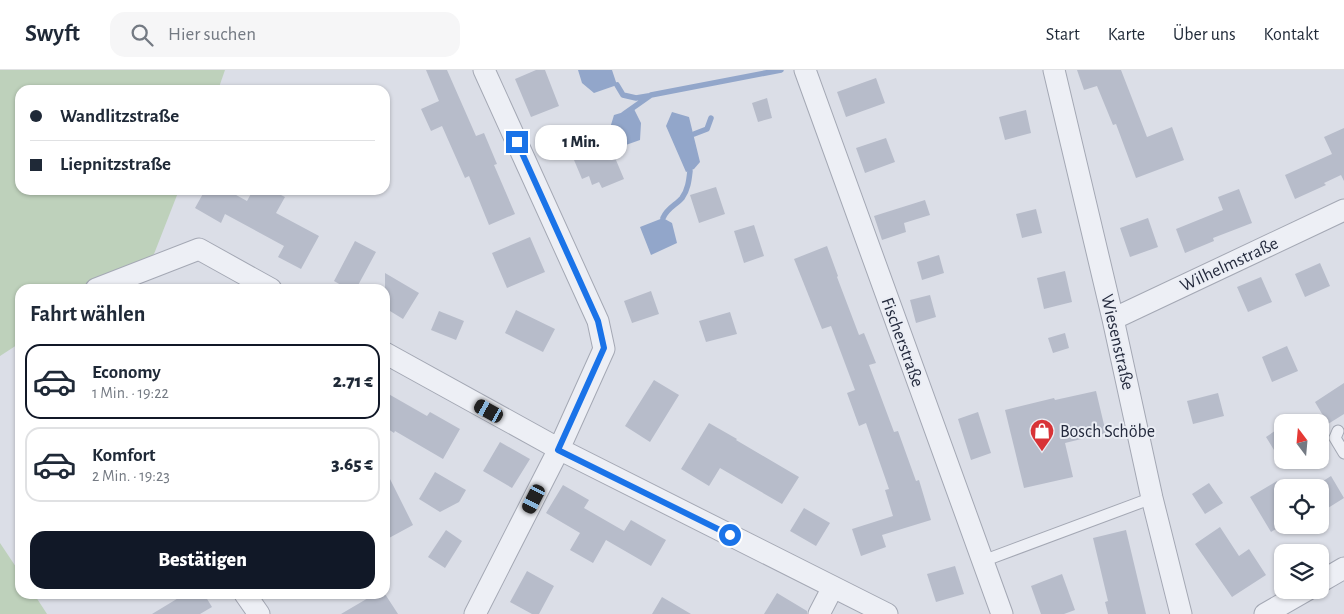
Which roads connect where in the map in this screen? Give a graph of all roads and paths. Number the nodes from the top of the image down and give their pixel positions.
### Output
1 (484, 70) edge
2 (805, 70) edge
3 (1054, 70) edge
4 (1344, 210) edge
5 (109, 284) edge
6 (262, 284) edge
7 (1113, 319) junction
8 (390, 356) edge
9 (1338, 431) dead end
10 (558, 450) junction
11 (1344, 453) edge
12 (1152, 498) junction
13 (983, 561) junction
14 (1344, 568) edge
15 (1329, 577) edge
16 (832, 587) junction
17 (248, 599) edge
18 (1291, 599) edge
19 (259, 614) edge
20 (475, 614) edge
21 (819, 614) edge
22 (887, 614) edge
23 (1002, 614) edge
24 (1181, 614) edge
25 (1266, 614) edge

1 - 10 street
2 - 13 street, Fischerstraße
3 - 7 street, Wiesenstraße
4 - 7 street, Wilhelmstraße
5 - 6 street
7 - 12 street, Wiesenstraße
8 - 10 street
9 - 11 lane
10 - 16 street
10 - 20 street
12 - 13 lane
12 - 24 street, Wiesenstraße
13 - 23 street, Fischerstraße
14 - 15 street
16 - 21 street
16 - 22 street
17 - 19 street
18 - 25 street

